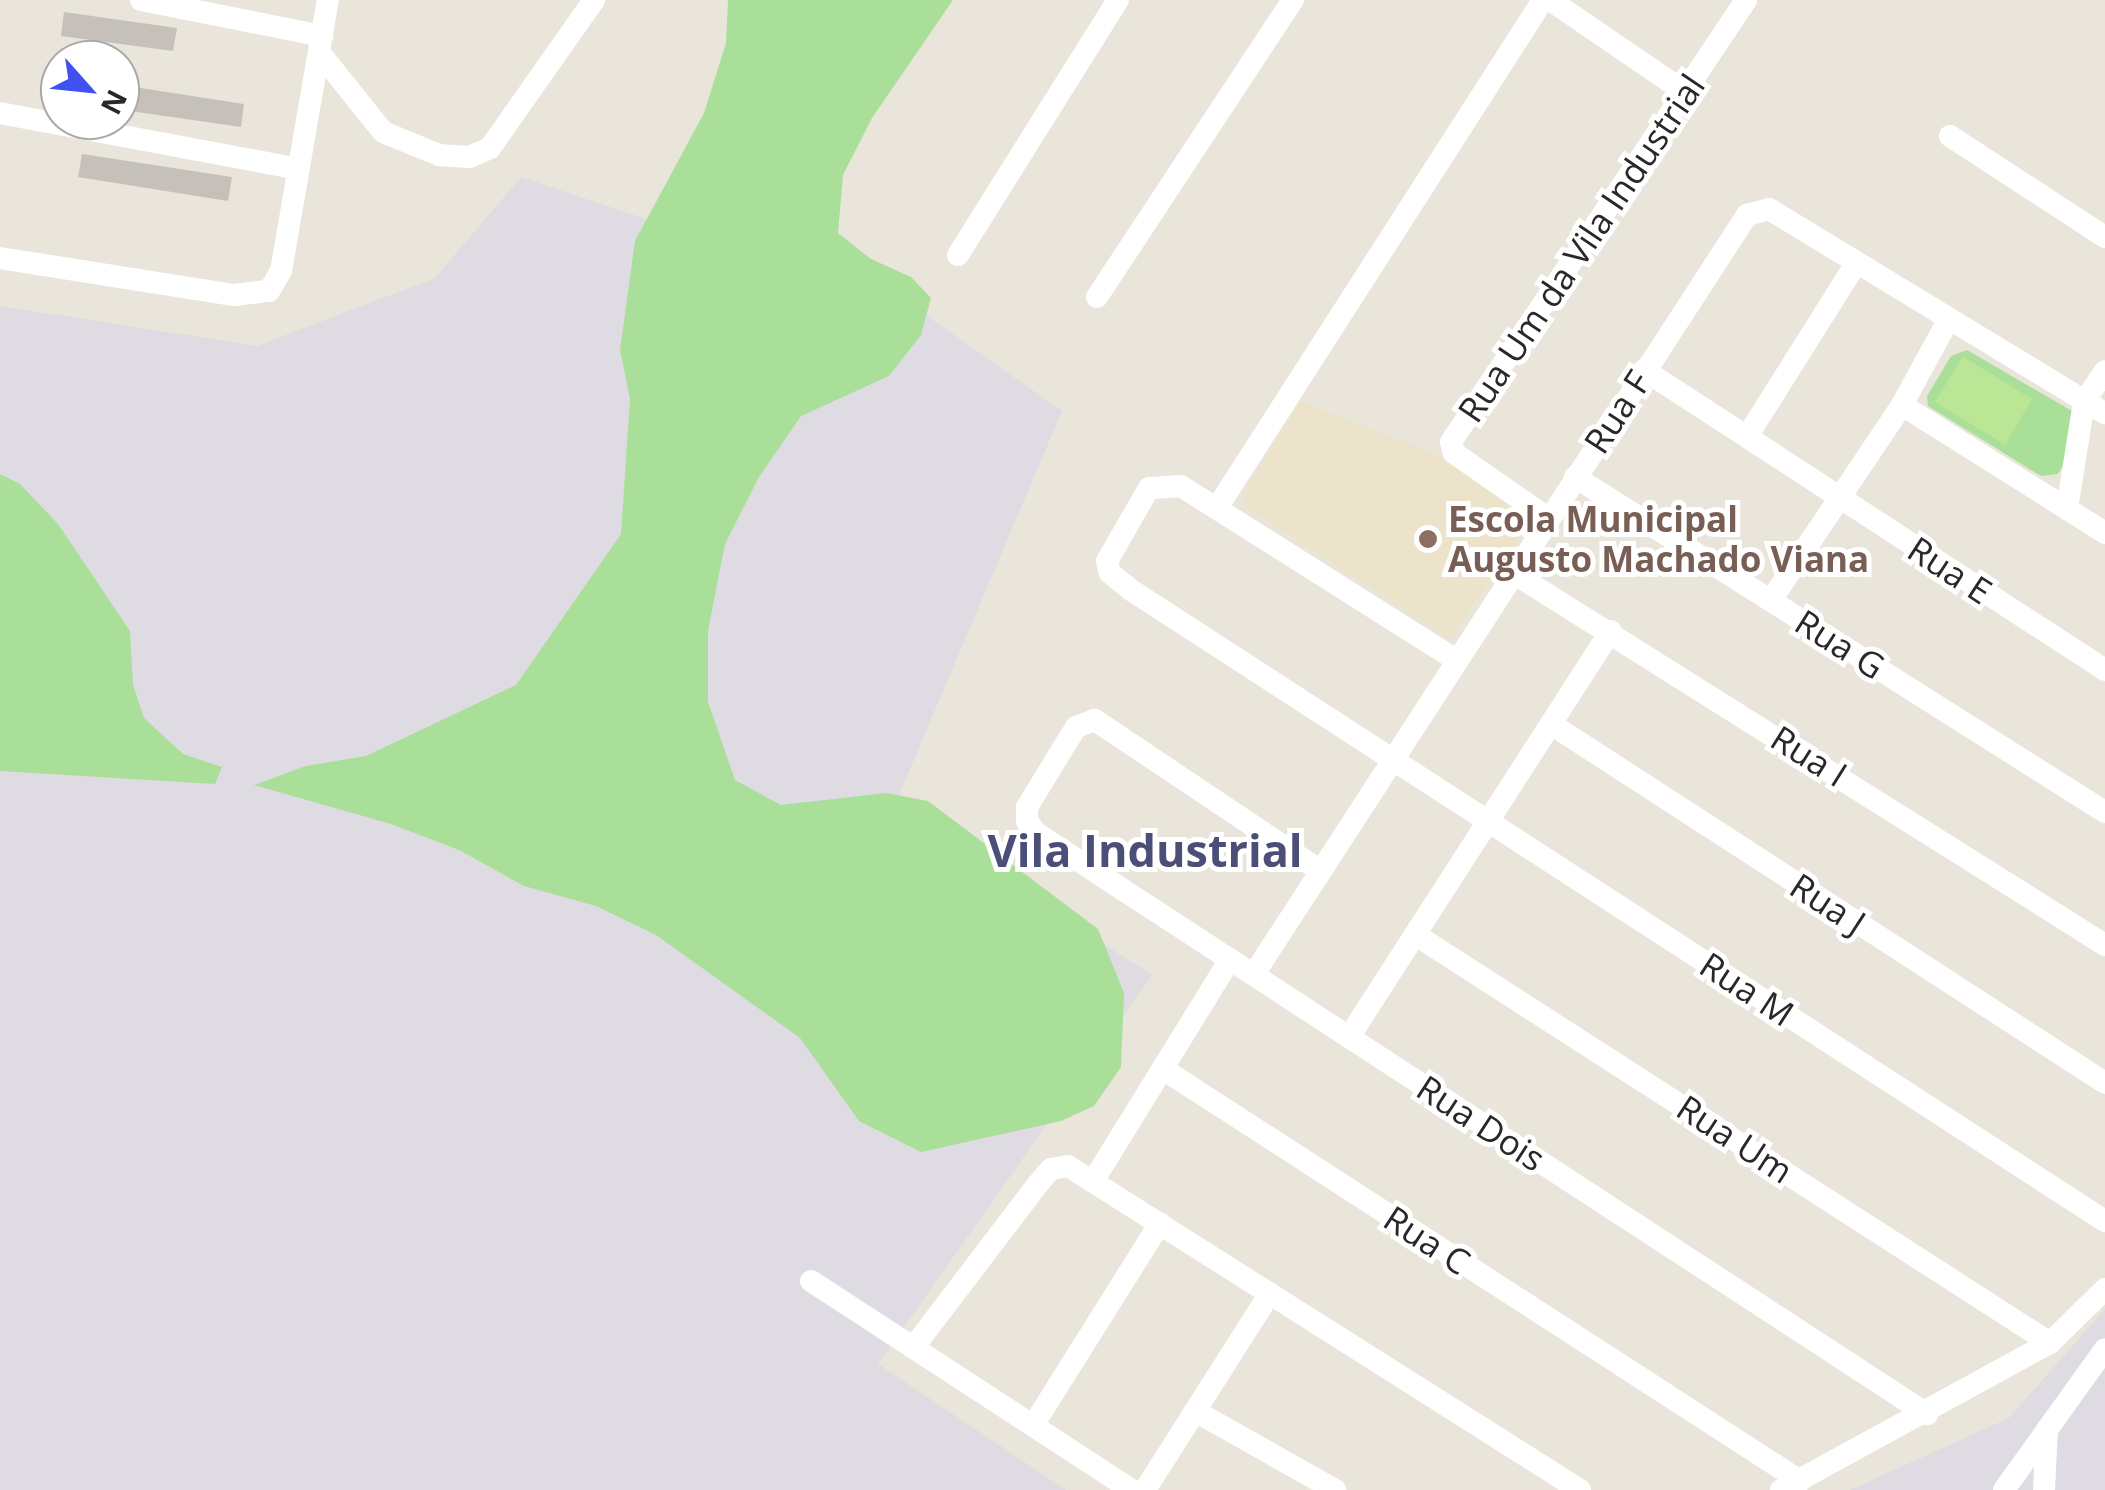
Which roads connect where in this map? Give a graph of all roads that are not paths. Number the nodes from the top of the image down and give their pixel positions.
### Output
1 (140, 0) edge
2 (328, 0) edge
3 (594, 0) edge
4 (1118, 0) edge
5 (1293, 0) edge
6 (1547, 0) edge
7 (1746, 0) edge
8 (321, 44) junction
9 (1685, 92) junction
10 (0, 113) edge
11 (1950, 136) dead end
12 (298, 169) junction
13 (2105, 237) edge
14 (958, 255) dead end
15 (0, 258) edge
16 (1856, 265) junction
17 (1097, 298) dead end
18 (1947, 322) junction
19 (1644, 370) junction
20 (2105, 371) edge
21 (1902, 405) junction
22 (2095, 408) edge
23 (1748, 435) junction
24 (1575, 477) junction
25 (1839, 498) junction
26 (1216, 508) junction
27 (2067, 509) junction
28 (1546, 518) junction
29 (2105, 533) edge
30 (1510, 571) junction
31 (1771, 600) junction
32 (1612, 631) junction
33 (1453, 658) junction
34 (2105, 670) edge
35 (1552, 724) junction
36 (1389, 757) junction
37 (2105, 812) edge
38 (1490, 822) junction
39 (1319, 870) junction
40 (1419, 937) junction
41 (2105, 945) edge
42 (1230, 960) junction
43 (1254, 974) junction
44 (1349, 1037) junction
45 (1162, 1068) junction
46 (2105, 1083) edge
47 (1095, 1178) junction
48 (2105, 1222) edge
49 (1160, 1223) junction
50 (811, 1280) dead end
51 (1270, 1293) junction
52 (2101, 1304) edge
53 (2050, 1344) junction
54 (913, 1348) junction
55 (2105, 1348) edge
56 (1195, 1412) junction
57 (1927, 1414) junction
58 (1034, 1424) junction
59 (2047, 1429) junction
60 (1790, 1485) edge
61 (1132, 1490) edge
62 (1145, 1490) edge
63 (1335, 1490) edge
64 (1580, 1490) edge
65 (2004, 1490) edge
66 (2044, 1490) edge

1 - 8 street
2 - 8 street
3 - 8 street
4 - 14 street
5 - 17 street
6 - 9 street
6 - 26 street
7 - 9 street, Rua Um da Vila Industrial
8 - 12 street
9 - 28 street, Rua Um da Vila Industrial
10 - 12 street
11 - 13 street
12 - 15 street
16 - 18 street
16 - 19 street, Rua F
16 - 23 street
18 - 21 street
18 - 22 street
19 - 23 street, Rua E
19 - 24 street, Rua F
20 - 22 street
21 - 25 street
21 - 27 street
22 - 27 street
23 - 25 street, Rua E
24 - 28 street, Rua F
24 - 31 street, Rua G
25 - 31 street
25 - 34 street, Rua E
26 - 33 street
26 - 36 street, Rua M
27 - 29 street
28 - 30 street, Rua F
30 - 32 street, Rua I
30 - 33 street, Rua F
31 - 37 street, Rua G
32 - 35 street
32 - 41 street, Rua I
33 - 36 street, Rua F
35 - 38 street
35 - 46 street, Rua J
36 - 38 street, Rua M
36 - 39 street, Rua F
38 - 40 street
38 - 48 street, Rua M
39 - 42 street, Rua Dois
39 - 43 street, Rua F
40 - 44 street
40 - 53 street, Rua Um
42 - 43 street, Rua Dois
42 - 45 street
43 - 44 street, Rua Dois
44 - 57 street, Rua Dois
45 - 47 street
45 - 60 street, Rua C
47 - 49 street
47 - 54 street
49 - 51 street
49 - 58 street
50 - 54 street
51 - 56 street
51 - 64 street
52 - 53 street
53 - 57 street
54 - 58 street
55 - 59 street
56 - 62 street
56 - 63 street
57 - 60 street
58 - 61 street
59 - 65 street
59 - 66 street

